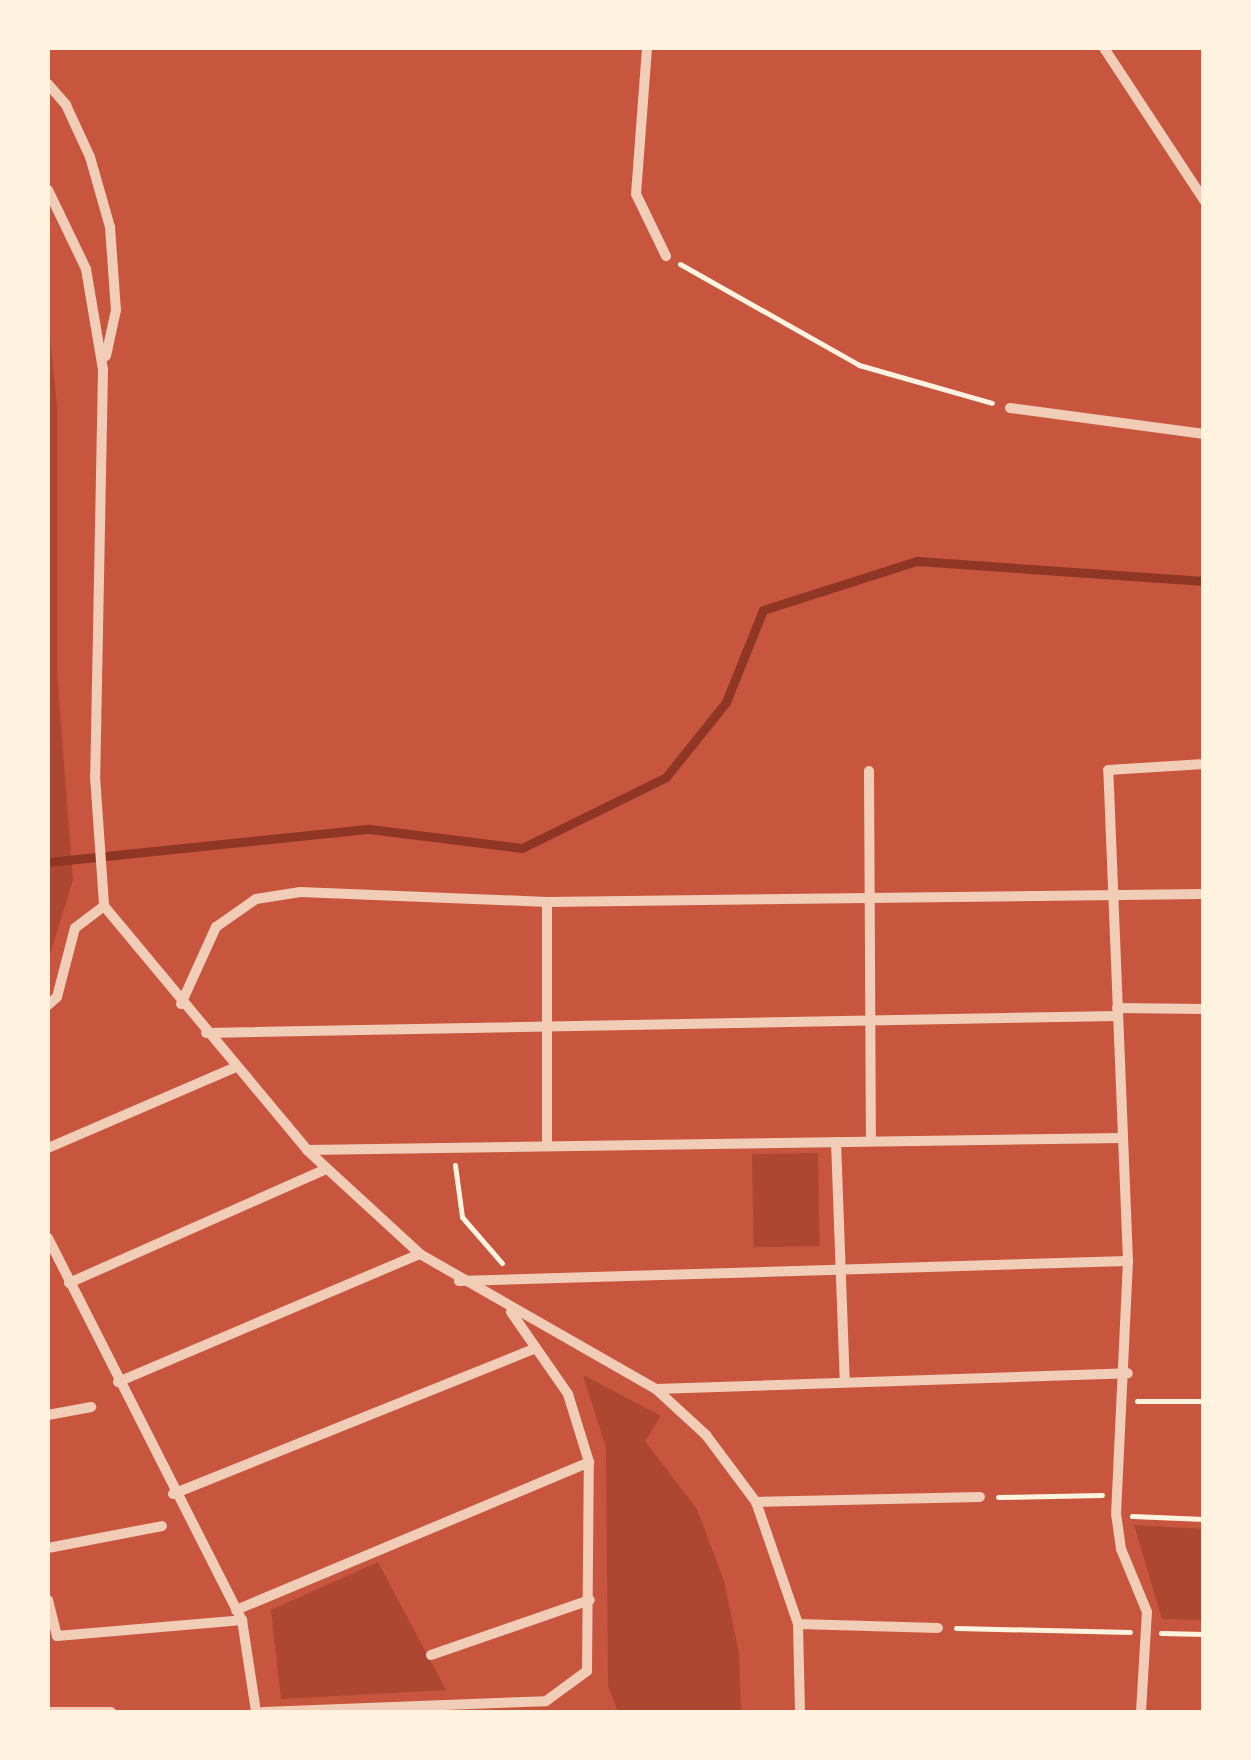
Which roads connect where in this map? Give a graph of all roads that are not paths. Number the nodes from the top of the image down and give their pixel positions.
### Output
1 (647, 48) edge
2 (1104, 48) edge
3 (48, 84) edge
4 (48, 190) edge
5 (1204, 200) edge
6 (666, 256) road end
7 (103, 370) junction
8 (1010, 408) road end
9 (1204, 434) edge
10 (1204, 764) edge
11 (869, 772) dead end
12 (1112, 892) junction
13 (1204, 894) edge
14 (870, 895) junction
15 (547, 902) junction
16 (104, 906) junction
17 (181, 1004) junction
18 (48, 1006) edge
19 (1204, 1009) edge
20 (1117, 1012) junction
21 (870, 1021) junction
22 (544, 1027) junction
23 (206, 1033) junction
24 (236, 1067) junction
25 (1123, 1138) junction
26 (871, 1141) junction
27 (836, 1142) junction
28 (547, 1146) junction
29 (48, 1148) edge
30 (307, 1150) junction
31 (326, 1170) junction
32 (48, 1238) edge
33 (420, 1254) junction
34 (1128, 1261) junction
35 (841, 1269) junction
36 (460, 1280) junction
37 (69, 1282) junction
38 (510, 1310) junction
39 (536, 1348) junction
40 (1128, 1374) junction
41 (118, 1382) junction
42 (845, 1382) junction
43 (656, 1388) junction
44 (91, 1407) dead end
45 (48, 1416) edge
46 (588, 1462) junction
47 (173, 1494) junction
48 (980, 1497) road end
49 (756, 1502) junction
50 (162, 1526) dead end
51 (48, 1548) edge
52 (48, 1600) edge
53 (590, 1600) junction
54 (238, 1615) junction
55 (798, 1624) junction
56 (938, 1628) road end
57 (431, 1655) dead end
58 (48, 1712) edge
59 (111, 1712) edge
60 (260, 1712) edge
61 (800, 1712) edge
62 (1141, 1712) edge

1 - 6 street
2 - 5 street
3 - 7 street
4 - 7 street
7 - 16 street
8 - 9 street
10 - 12 street
11 - 14 street
12 - 13 street
12 - 14 street
12 - 20 street
14 - 15 street
14 - 21 street
15 - 17 street
15 - 22 street
16 - 17 street
16 - 18 street
17 - 23 street
19 - 20 street
20 - 21 street
20 - 25 street
21 - 22 street
21 - 26 street
22 - 23 street
22 - 28 street
23 - 24 street
24 - 29 street
24 - 30 street
25 - 26 street
25 - 34 street
26 - 27 street
27 - 28 street
27 - 35 street
28 - 30 street
30 - 31 street
31 - 33 street
31 - 37 street
32 - 37 street
33 - 36 street
33 - 41 street
34 - 35 street
34 - 40 street
35 - 36 street
35 - 42 street
36 - 38 street
37 - 41 street
38 - 39 street
38 - 43 street
39 - 46 street
39 - 47 street
40 - 42 street
40 - 62 street
41 - 47 street
42 - 43 street
43 - 49 street
44 - 45 street
46 - 53 street
46 - 54 street
47 - 54 street
48 - 49 street
49 - 55 street
50 - 51 street
52 - 54 street
53 - 57 street
53 - 60 street
54 - 60 street
55 - 56 street
55 - 61 street
58 - 59 street

